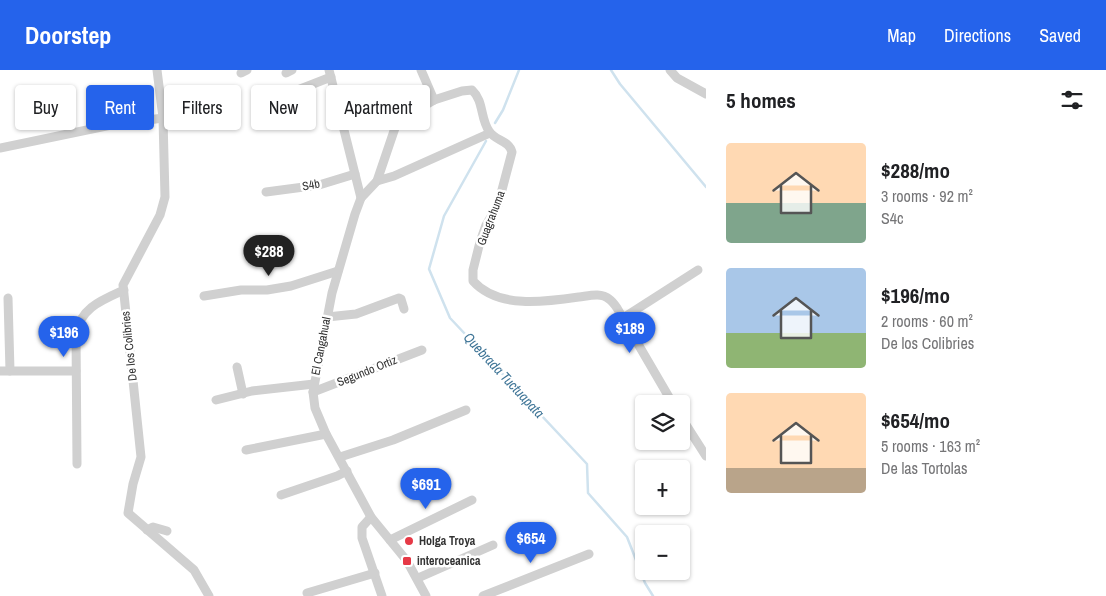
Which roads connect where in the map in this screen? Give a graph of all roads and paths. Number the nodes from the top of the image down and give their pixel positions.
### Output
1 (157, 70) edge
2 (421, 70) edge
3 (670, 70) edge
4 (330, 73) edge
5 (304, 85) edge
6 (706, 94) edge
7 (434, 100) junction
8 (163, 118) junction
9 (490, 133) junction
10 (0, 148) edge
11 (355, 174) junction
12 (377, 181) junction
13 (266, 192) dead end
14 (361, 198) junction
15 (698, 270) dead end
16 (338, 271) junction
17 (124, 290) junction
18 (204, 296) dead end
19 (8, 298) dead end
20 (404, 308) dead end
21 (327, 317) junction
22 (623, 318) junction
23 (422, 350) dead end
24 (237, 367) dead end
25 (0, 371) edge
26 (10, 371) junction
27 (76, 371) junction
28 (314, 388) junction
29 (243, 394) junction
30 (668, 395) edge
31 (216, 400) dead end
32 (466, 410) dead end
33 (690, 430) edge
34 (326, 434) junction
35 (246, 450) dead end
36 (705, 452) edge
37 (340, 457) junction
38 (78, 464) dead end
39 (347, 470) junction
40 (281, 495) dead end
41 (472, 500) dead end
42 (371, 517) junction
43 (147, 530) junction
44 (167, 531) dead end
45 (390, 540) junction
46 (493, 545) dead end
47 (589, 554) dead end
48 (375, 573) junction
49 (418, 578) junction
50 (307, 592) dead end
51 (209, 596) edge
52 (382, 596) edge
53 (426, 596) edge
54 (483, 596) edge

1 - 8 street, De los Colibries
2 - 7 street
3 - 6 street
4 - 5 street
4 - 11 street
7 - 9 street
7 - 12 street, El Cangahual
8 - 10 street
8 - 17 street, De los Colibries
9 - 12 street
9 - 22 street, Guagrahuma
11 - 13 street, S4b
11 - 14 street
12 - 14 street, El Cangahual
14 - 16 street, El Cangahual
15 - 22 street
16 - 18 street
16 - 21 street, El Cangahual
17 - 27 street
17 - 43 street, De los Colibries
19 - 26 street
20 - 21 street
21 - 28 street, El Cangahual
22 - 30 street
23 - 28 street, Segundo Ortiz
24 - 29 street
25 - 26 street
26 - 27 street
27 - 38 street
28 - 29 street, Segundo Ortiz
28 - 34 street, El Cangahual
29 - 31 street, Segundo Ortiz
32 - 37 street
33 - 36 street
34 - 35 street
34 - 37 street, El Cangahual
37 - 39 street, El Cangahual
39 - 40 street
39 - 42 street, El Cangahual
41 - 45 street
42 - 45 street, El Cangahual
42 - 48 street
43 - 44 street
43 - 51 street, De los Colibries
45 - 49 street, El Cangahual
46 - 49 street
47 - 54 street
48 - 50 street
48 - 52 street
49 - 53 street, El Cangahual

